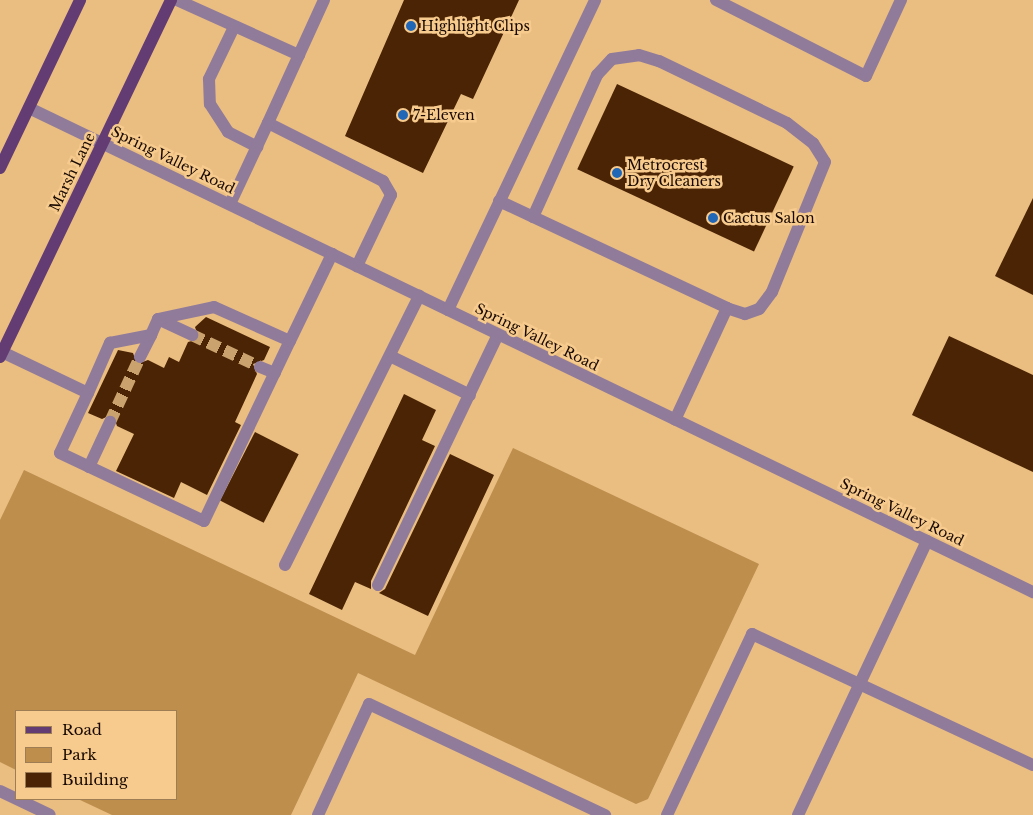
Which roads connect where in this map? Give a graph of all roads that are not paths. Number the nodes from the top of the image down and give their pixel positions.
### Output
1 (80, 0) edge
2 (171, 0) edge
3 (177, 0) edge
4 (324, 0) edge
5 (595, 0) edge
6 (716, 0) edge
7 (901, 0) edge
8 (234, 27) junction
9 (299, 55) junction
10 (29, 108) junction
11 (268, 123) junction
12 (103, 143) junction
13 (257, 147) junction
14 (0, 168) edge
15 (499, 201) junction
16 (230, 204) junction
17 (534, 217) junction
18 (332, 254) junction
19 (357, 266) junction
20 (420, 296) junction
21 (727, 308) junction
22 (448, 310) junction
23 (158, 319) junction
24 (151, 335) junction
25 (192, 335) tunnel mouth
26 (498, 335) junction
27 (290, 341) junction
28 (1, 354) edge
29 (390, 356) junction
30 (140, 357) tunnel mouth
31 (260, 367) tunnel mouth
32 (275, 373) junction
33 (88, 393) junction
34 (470, 395) junction
35 (675, 420) junction
36 (110, 422) tunnel mouth
37 (89, 466) junction
38 (927, 541) junction
39 (285, 565) dead end
40 (378, 585) dead end
41 (1033, 592) edge
42 (860, 685) junction
43 (1033, 765) edge
44 (0, 791) edge
45 (15, 798) edge
46 (19, 800) edge
47 (50, 815) edge
48 (318, 815) edge
49 (606, 815) edge
50 (667, 815) edge
51 (798, 815) edge

1 - 10 main road
2 - 12 main road, Marsh Lane
3 - 8 street
4 - 9 street
5 - 15 street
6 - 7 street
8 - 9 street
8 - 13 street
9 - 11 street
10 - 12 street, Spring Valley Road
10 - 14 main road
11 - 13 street
11 - 19 street
12 - 16 street, Spring Valley Road
12 - 28 main road, Marsh Lane
13 - 16 street
15 - 17 street
15 - 22 street
16 - 18 street, Spring Valley Road
17 - 21 street
17 - 21 street
18 - 19 street, Spring Valley Road
18 - 27 street
19 - 20 street, Spring Valley Road
20 - 22 street, Spring Valley Road
20 - 29 street
21 - 35 street
22 - 26 street, Spring Valley Road
23 - 24 street
23 - 25 street
23 - 27 street
24 - 30 street
24 - 33 street
26 - 34 street
26 - 35 street, Spring Valley Road
27 - 32 street
28 - 33 street
29 - 34 street
29 - 39 street
31 - 32 street
32 - 37 street
33 - 37 street
34 - 40 street
35 - 38 street, Spring Valley Road
36 - 37 street
38 - 41 street, Spring Valley Road
38 - 42 street
42 - 43 street
42 - 50 street
42 - 51 street
44 - 45 street
46 - 47 street
48 - 49 street

